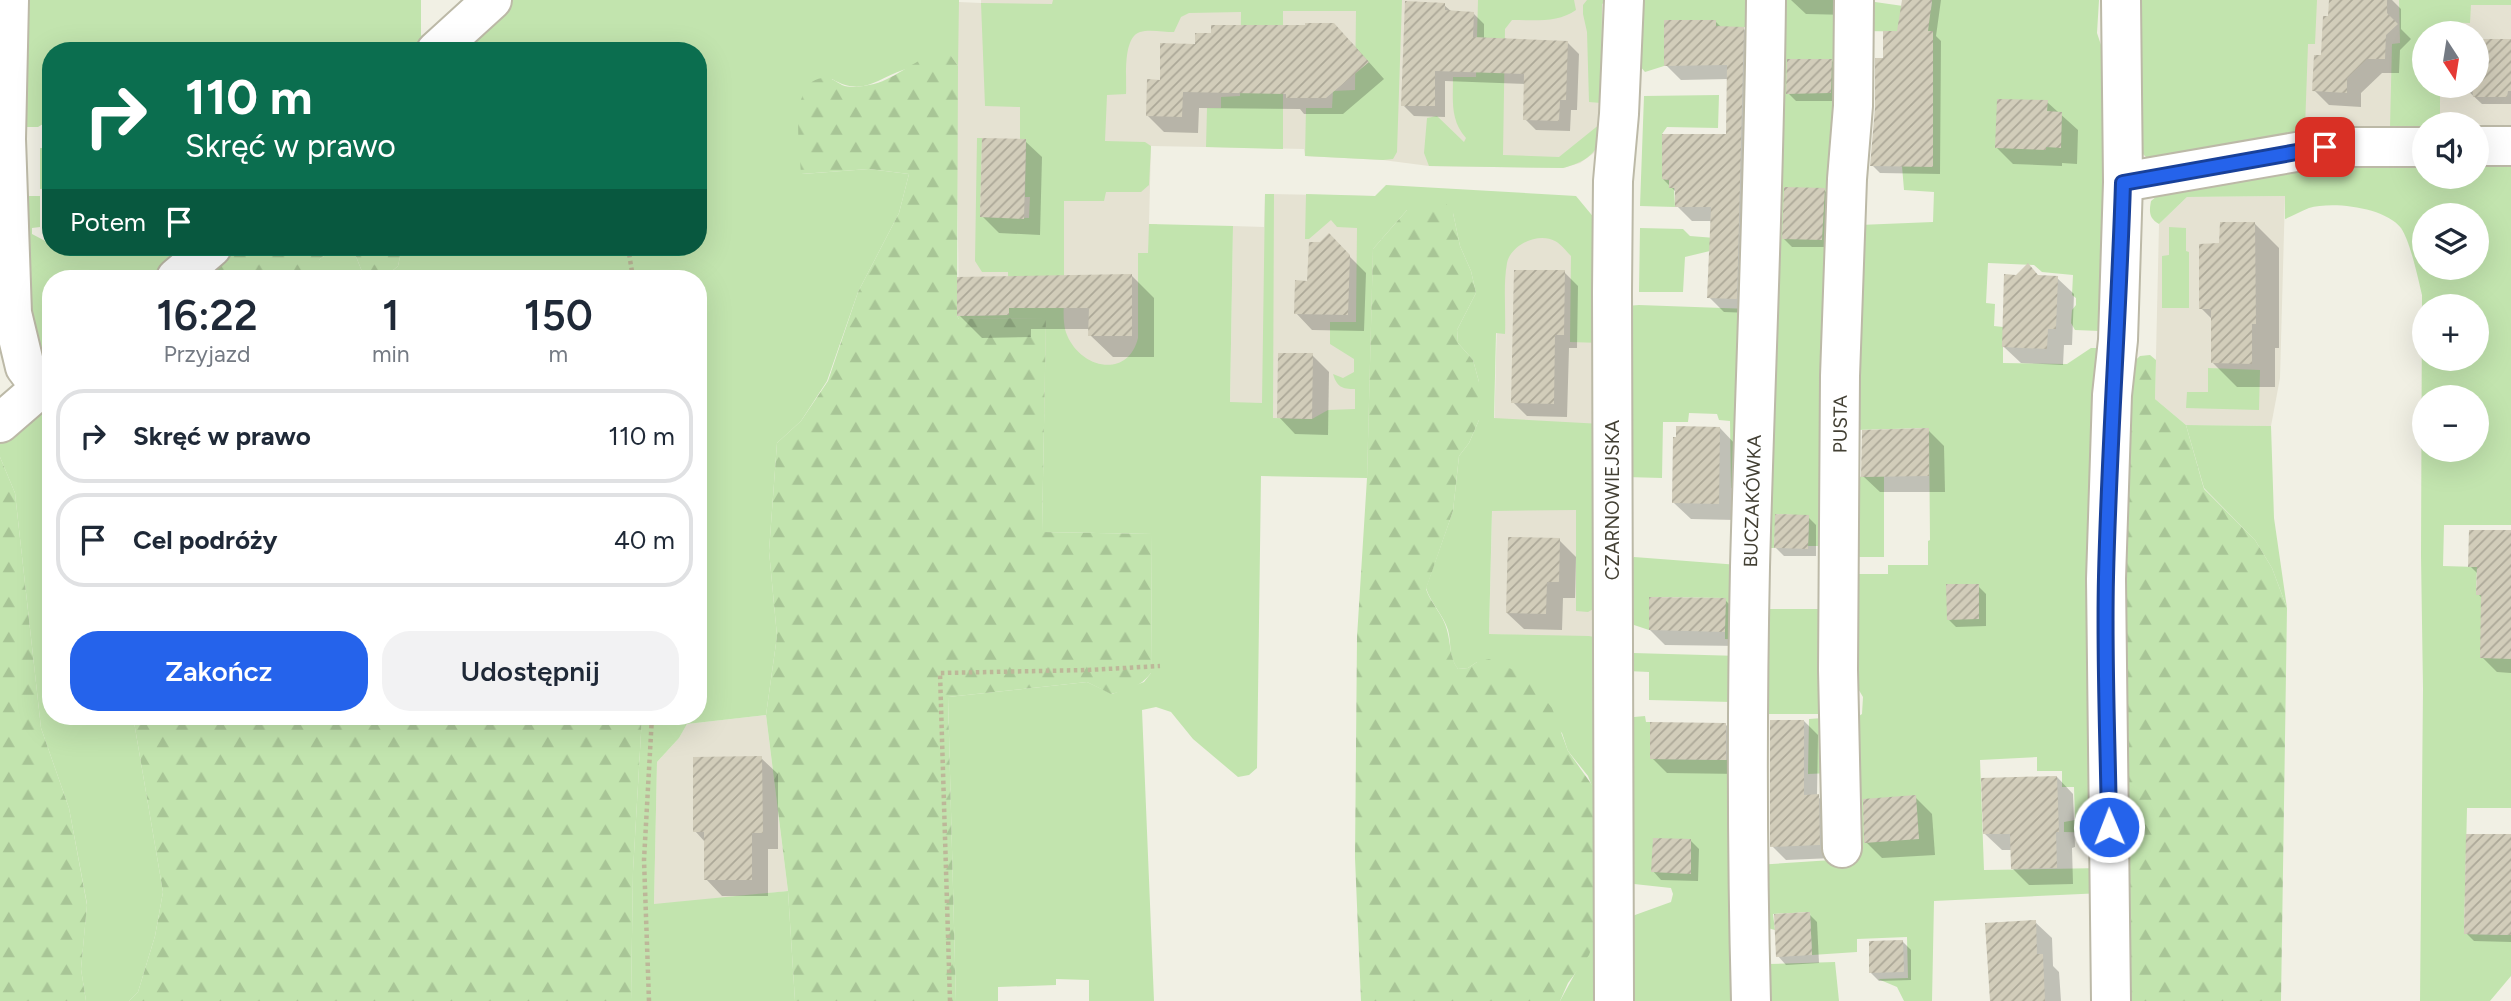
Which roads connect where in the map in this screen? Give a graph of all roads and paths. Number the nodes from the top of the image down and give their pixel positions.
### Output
1 (9, 0) edge
2 (492, 0) edge
3 (1624, 0) edge
4 (1766, 0) edge
5 (1854, 0) edge
6 (2121, 0) edge
7 (446, 42) edge
8 (2489, 146) edge
9 (2511, 146) edge
10 (2412, 147) edge
11 (2123, 183) junction
12 (202, 256) edge
13 (185, 270) edge
14 (42, 381) edge
15 (42, 386) edge
16 (0, 423) edge
17 (1160, 666) dead end
18 (652, 725) edge
19 (1842, 848) dead end
20 (649, 1001) edge
21 (950, 1001) edge
22 (1614, 1001) edge
23 (1751, 1001) edge
24 (2111, 1001) edge

1 - 14 street
2 - 7 street
3 - 22 street, CZARNOWIEJSKA
4 - 23 street, BUCZAKÓWKA
5 - 19 street, PUSTA
6 - 11 street
8 - 9 street
10 - 11 street
11 - 24 street
12 - 13 street
15 - 16 street
17 - 21 path
18 - 20 path

